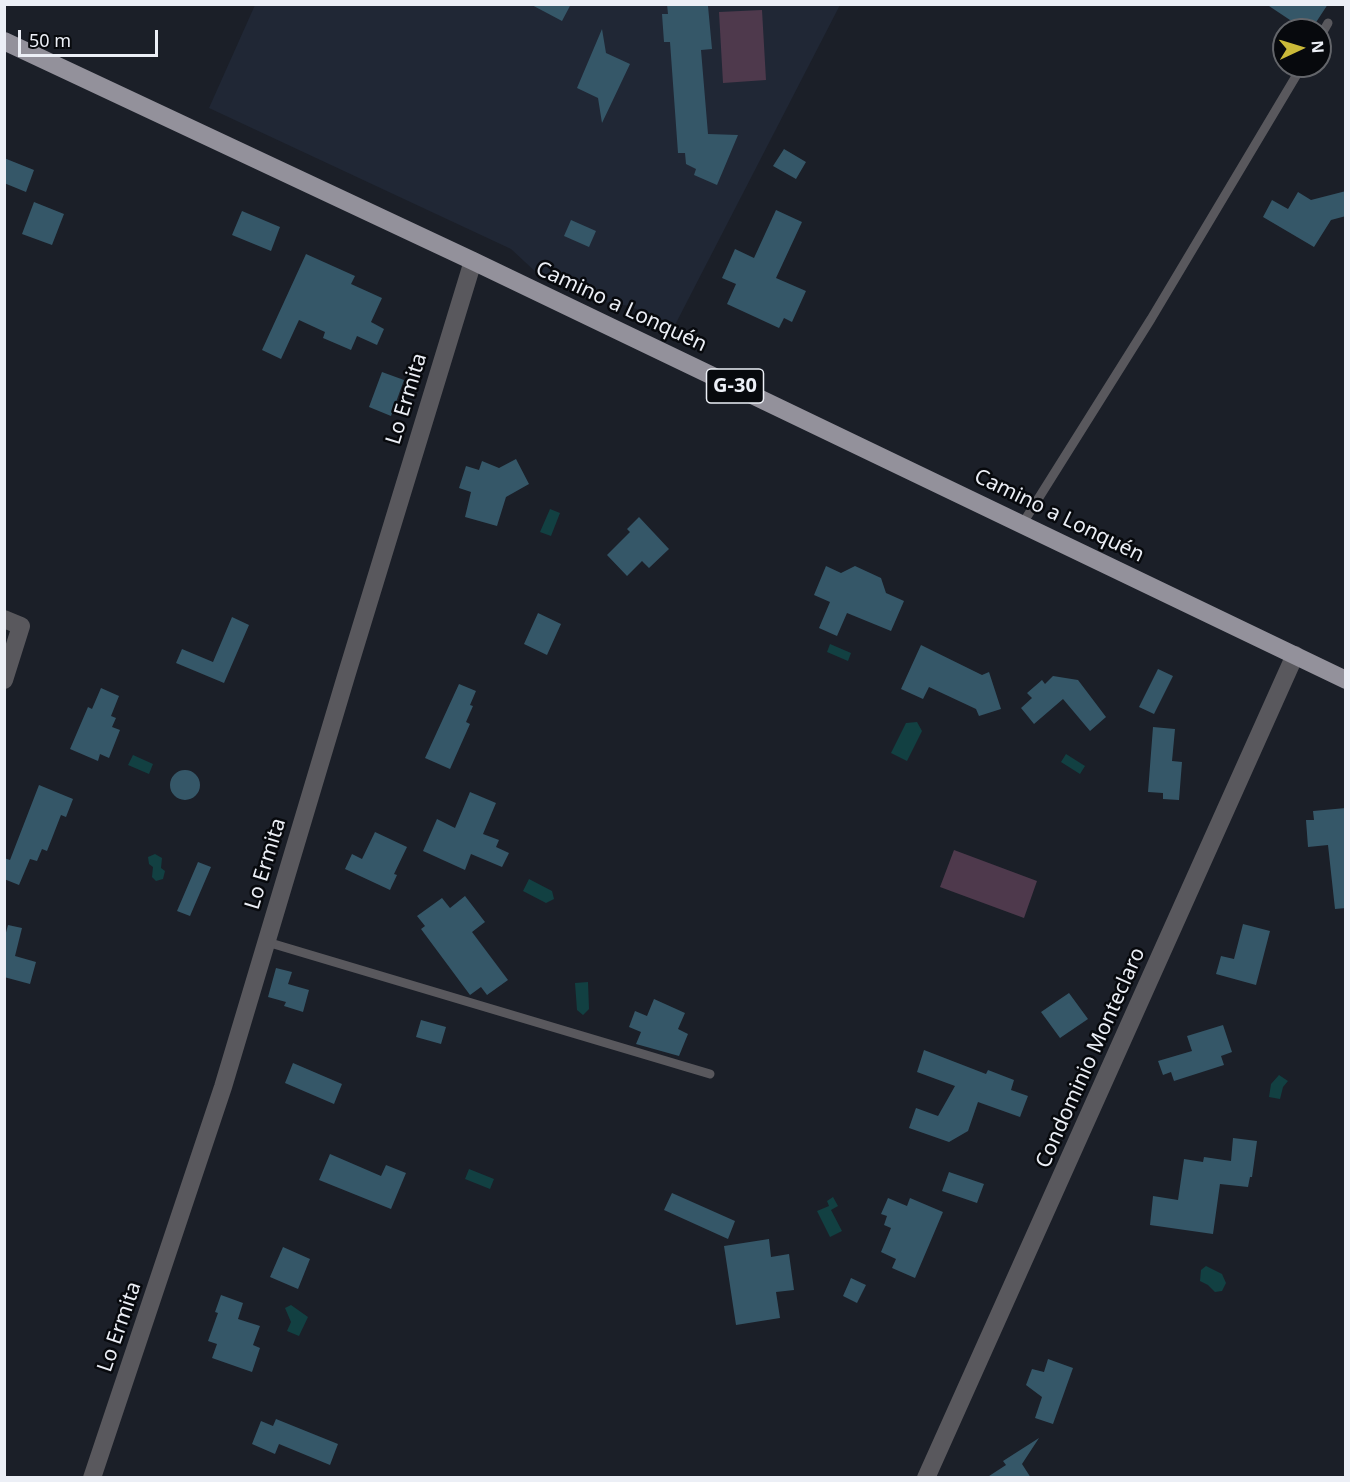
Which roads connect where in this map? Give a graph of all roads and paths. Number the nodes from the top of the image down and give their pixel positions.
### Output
1 (4, 41) edge
2 (1295, 78) edge
3 (473, 261) junction
4 (1023, 523) junction
5 (4, 619) edge
6 (1295, 656) junction
7 (4, 680) edge
8 (1346, 680) edge
9 (267, 942) junction
10 (710, 1074) dead end
11 (92, 1478) edge
12 (926, 1478) edge

1 - 3 main road, Camino a Lonquén / G-30
2 - 4 lane
3 - 4 main road, Camino a Lonquén / G-30
3 - 9 street, Lo Ermita
4 - 6 main road, Camino a Lonquén / G-30
5 - 7 street
6 - 8 main road, Camino a Lonquén / G-30
6 - 12 street, Condominio Monteclaro
9 - 10 lane
9 - 11 street, Lo Ermita

